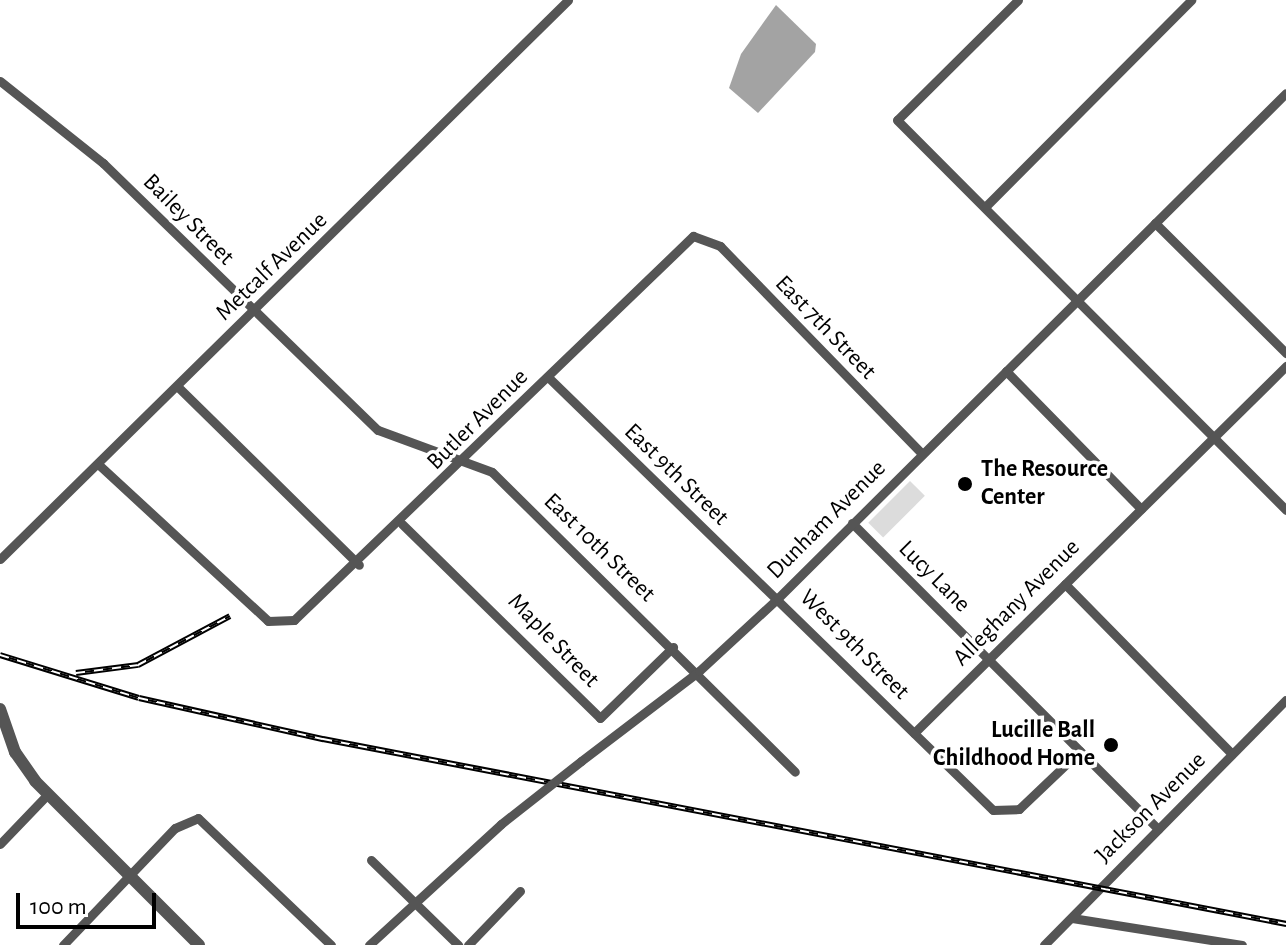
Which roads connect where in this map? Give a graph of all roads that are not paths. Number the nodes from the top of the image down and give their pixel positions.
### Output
1 (568, 0) edge
2 (1018, 0) edge
3 (1191, 0) edge
4 (0, 81) edge
5 (1286, 93) edge
6 (986, 206) junction
7 (1155, 223) junction
8 (698, 236) joint
9 (1079, 301) junction
10 (252, 313) junction
11 (1286, 353) edge
12 (1286, 366) edge
13 (1006, 371) junction
14 (549, 378) junction
15 (177, 386) junction
16 (1214, 437) junction
17 (922, 454) junction
18 (466, 461) junction
19 (98, 464) junction
20 (1141, 509) junction
21 (1286, 510) edge
22 (852, 523) junction
23 (402, 524) junction
24 (0, 559) edge
25 (359, 565) junction
26 (1065, 584) junction
27 (778, 598) junction
28 (673, 647) junction
29 (988, 659) junction
30 (699, 671) junction
31 (1286, 700) edge
32 (0, 709) edge
33 (3, 728) edge
34 (914, 733) junction
35 (1080, 751) junction
36 (1232, 754) junction
37 (795, 772) dead end
38 (48, 794) junction
39 (1158, 829) junction
40 (0, 844) edge
41 (371, 860) dead end
42 (130, 876) junction
43 (520, 891) dead end
44 (413, 901) junction
45 (1072, 918) junction
46 (68, 943) edge
47 (199, 945) edge
48 (331, 945) edge
49 (369, 945) edge
50 (458, 945) edge
51 (468, 945) edge
52 (1044, 945) edge
53 (1242, 945) edge

1 - 10 street, Metcalf Avenue
2 - 6 street
3 - 6 street
4 - 10 street, Bailey Street
5 - 7 street, Dunham Avenue
6 - 9 street
7 - 9 street, Dunham Avenue
7 - 11 street
8 - 14 street, Butler Avenue
8 - 17 street, East 7th Street
9 - 13 street, Dunham Avenue
9 - 16 street
10 - 15 street, Metcalf Avenue
10 - 18 street, Bailey Street
12 - 16 street, Alleghany Avenue
13 - 17 street, Dunham Avenue
13 - 20 street
14 - 18 street, Butler Avenue
14 - 27 street, East 9th Street
15 - 19 street, Metcalf Avenue
15 - 25 street
16 - 20 street, Alleghany Avenue
16 - 21 street
17 - 22 street, Dunham Avenue
18 - 23 street, Butler Avenue
18 - 28 street, East 10th Street
19 - 24 street, Metcalf Avenue
19 - 25 street, Butler Avenue
20 - 26 street, Alleghany Avenue
22 - 27 street, Dunham Avenue
22 - 29 street, Lucy Lane
23 - 25 street, Butler Avenue
23 - 28 street, Maple Street
26 - 29 street, Alleghany Avenue
26 - 36 street
27 - 30 street, Dunham Avenue
27 - 34 street, West 9th Street
28 - 30 street, East 10th Street
29 - 34 street, Alleghany Avenue
29 - 35 street, Lucy Lane
30 - 37 street, East 10th Street
30 - 44 street, Dunham Avenue, bridge
31 - 36 street, Jackson Avenue
32 - 33 street
33 - 38 street
34 - 35 street, West 9th Street
35 - 39 street, Lucy Lane
36 - 39 street, Jackson Avenue
38 - 40 street
38 - 42 street
39 - 45 street, Jackson Avenue
41 - 44 street
42 - 46 street
42 - 47 street
42 - 48 street
43 - 51 street
44 - 49 street, Dunham Avenue
44 - 50 street
45 - 52 street, Jackson Avenue
45 - 53 street

